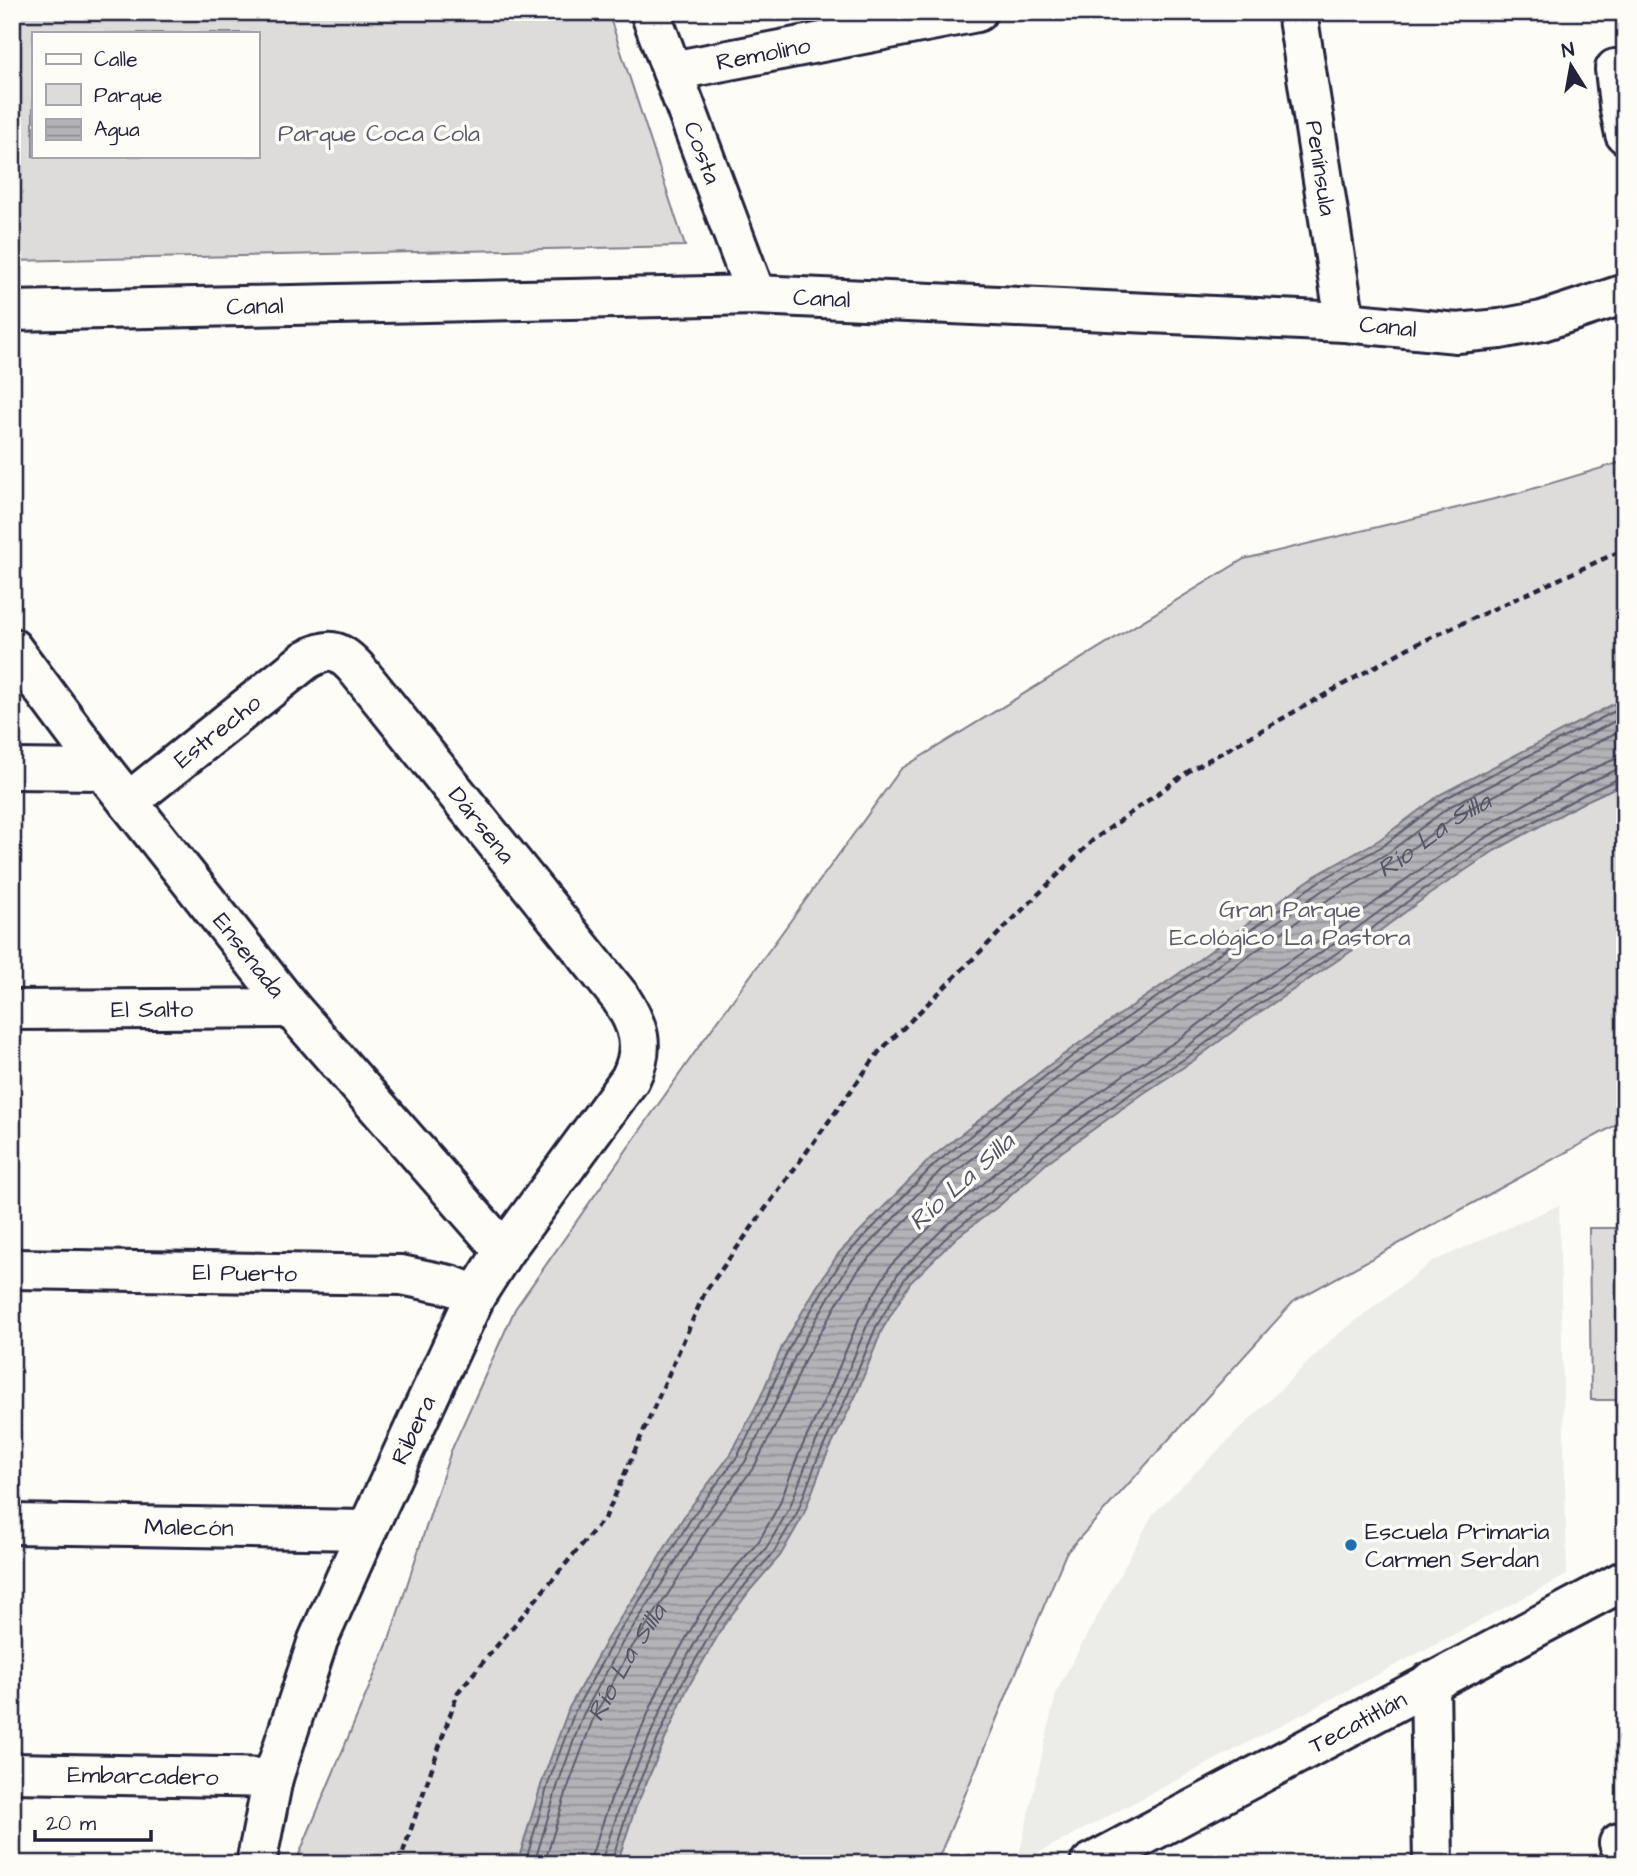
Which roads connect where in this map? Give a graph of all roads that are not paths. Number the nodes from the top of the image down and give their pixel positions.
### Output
1 (650, 12) edge
2 (976, 12) edge
3 (1297, 12) edge
4 (1615, 69) dead end
5 (672, 71) junction
6 (1625, 134) edge
7 (1625, 294) edge
8 (756, 295) junction
9 (12, 311) edge
10 (1345, 322) junction
11 (12, 648) edge
12 (306, 660) joint
13 (12, 769) edge
14 (103, 770) junction
15 (128, 802) junction
16 (291, 1008) junction
17 (12, 1010) edge
18 (638, 1032) joint
19 (503, 1251) junction
20 (12, 1269) edge
21 (476, 1295) junction
22 (12, 1524) edge
23 (367, 1530) junction
24 (1625, 1580) edge
25 (1430, 1682) junction
26 (12, 1773) edge
27 (273, 1778) junction
28 (256, 1864) edge
29 (1090, 1864) edge
30 (1433, 1864) edge

1 - 5 street, Costa
2 - 5 street, Remolino
3 - 10 street, Península
4 - 6 street
5 - 8 street, Costa
7 - 10 street, Canal
8 - 9 street, Canal
8 - 10 street, Canal
11 - 14 street, Ensenada
12 - 15 street, Estrecho
12 - 18 street, Dársena
13 - 14 street
14 - 15 street, Ensenada
15 - 16 street, Ensenada
16 - 17 street, El Salto
16 - 19 street, Ensenada
18 - 19 street, Ribera
19 - 21 street, Ribera
20 - 21 street, El Puerto
21 - 23 street, Ribera
22 - 23 street, Malecón
23 - 27 street, Ribera
24 - 25 street, Tecatitlán
25 - 29 street, Tecatitlán
25 - 30 street
26 - 27 street, Embarcadero
27 - 28 street, Ribera

